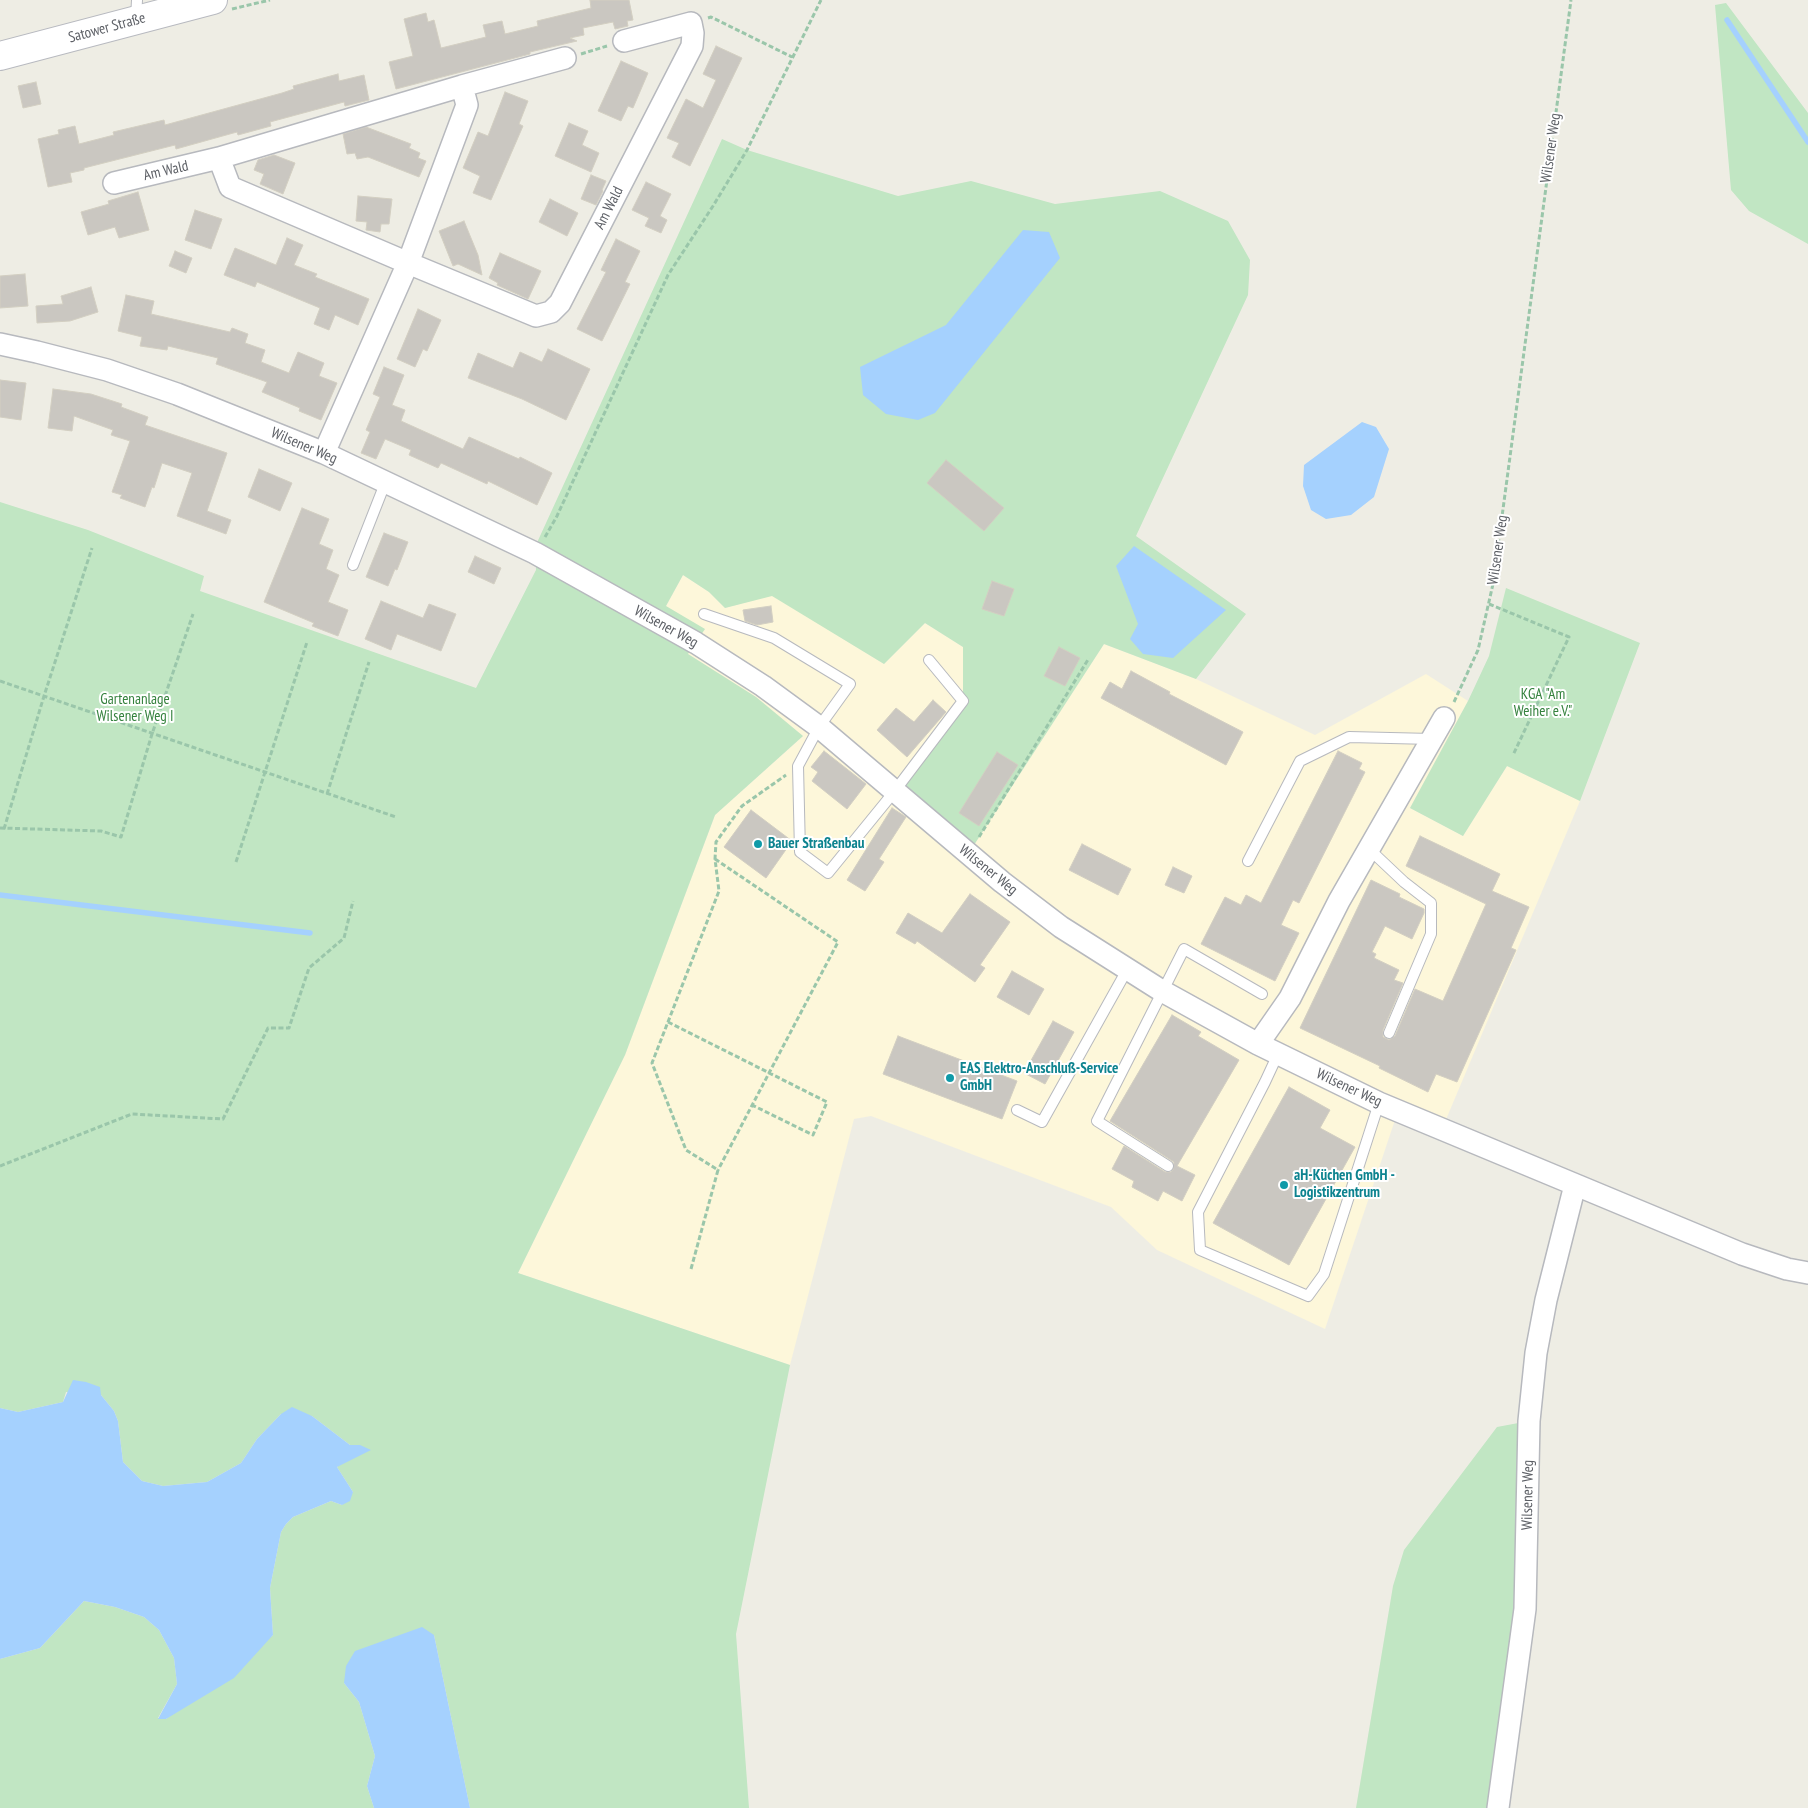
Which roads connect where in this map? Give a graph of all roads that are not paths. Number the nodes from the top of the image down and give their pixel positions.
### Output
1 (213, 0) edge
2 (136, 10) edge
3 (624, 41) road end
4 (0, 56) edge
5 (565, 58) road end
6 (462, 86) junction
7 (219, 158) junction
8 (114, 183) dead end
9 (408, 263) junction
10 (0, 344) edge
11 (324, 453) junction
12 (386, 481) junction
13 (353, 565) dead end
14 (704, 614) dead end
15 (929, 660) dead end
16 (1444, 718) road end
17 (819, 727) junction
18 (1433, 739) junction
19 (894, 792) junction
20 (1368, 848) junction
21 (1248, 861) dead end
22 (1127, 970) junction
23 (1162, 991) junction
24 (1262, 994) dead end
25 (1389, 1033) dead end
26 (1258, 1044) junction
27 (1278, 1054) junction
28 (1379, 1103) junction
29 (1016, 1110) dead end
30 (1168, 1166) dead end
31 (1575, 1185) junction
32 (1808, 1273) edge
33 (1498, 1808) edge

1 - 2 main road, Satower Straße
2 - 4 main road, Satower Straße
3 - 9 street, Am Wald
5 - 6 street, Am Wald
6 - 7 street, Am Wald
6 - 9 street
7 - 8 street, Am Wald
7 - 9 street, Am Wald
9 - 11 street
10 - 11 street, Wilsener Weg
11 - 12 street, Wilsener Weg
12 - 13 lane
12 - 17 street, Wilsener Weg
14 - 17 lane
15 - 19 lane
16 - 18 street
17 - 19 street, Wilsener Weg
17 - 19 lane
18 - 20 street
18 - 21 lane
19 - 22 street, Wilsener Weg
20 - 25 lane
20 - 26 street
22 - 23 street, Wilsener Weg
22 - 29 lane
23 - 24 lane
23 - 26 street, Wilsener Weg
23 - 30 lane
26 - 27 street, Wilsener Weg
27 - 28 street, Wilsener Weg
27 - 28 lane
28 - 31 street, Wilsener Weg
31 - 32 street, Wilsener Weg
31 - 33 street, Wilsener Weg

